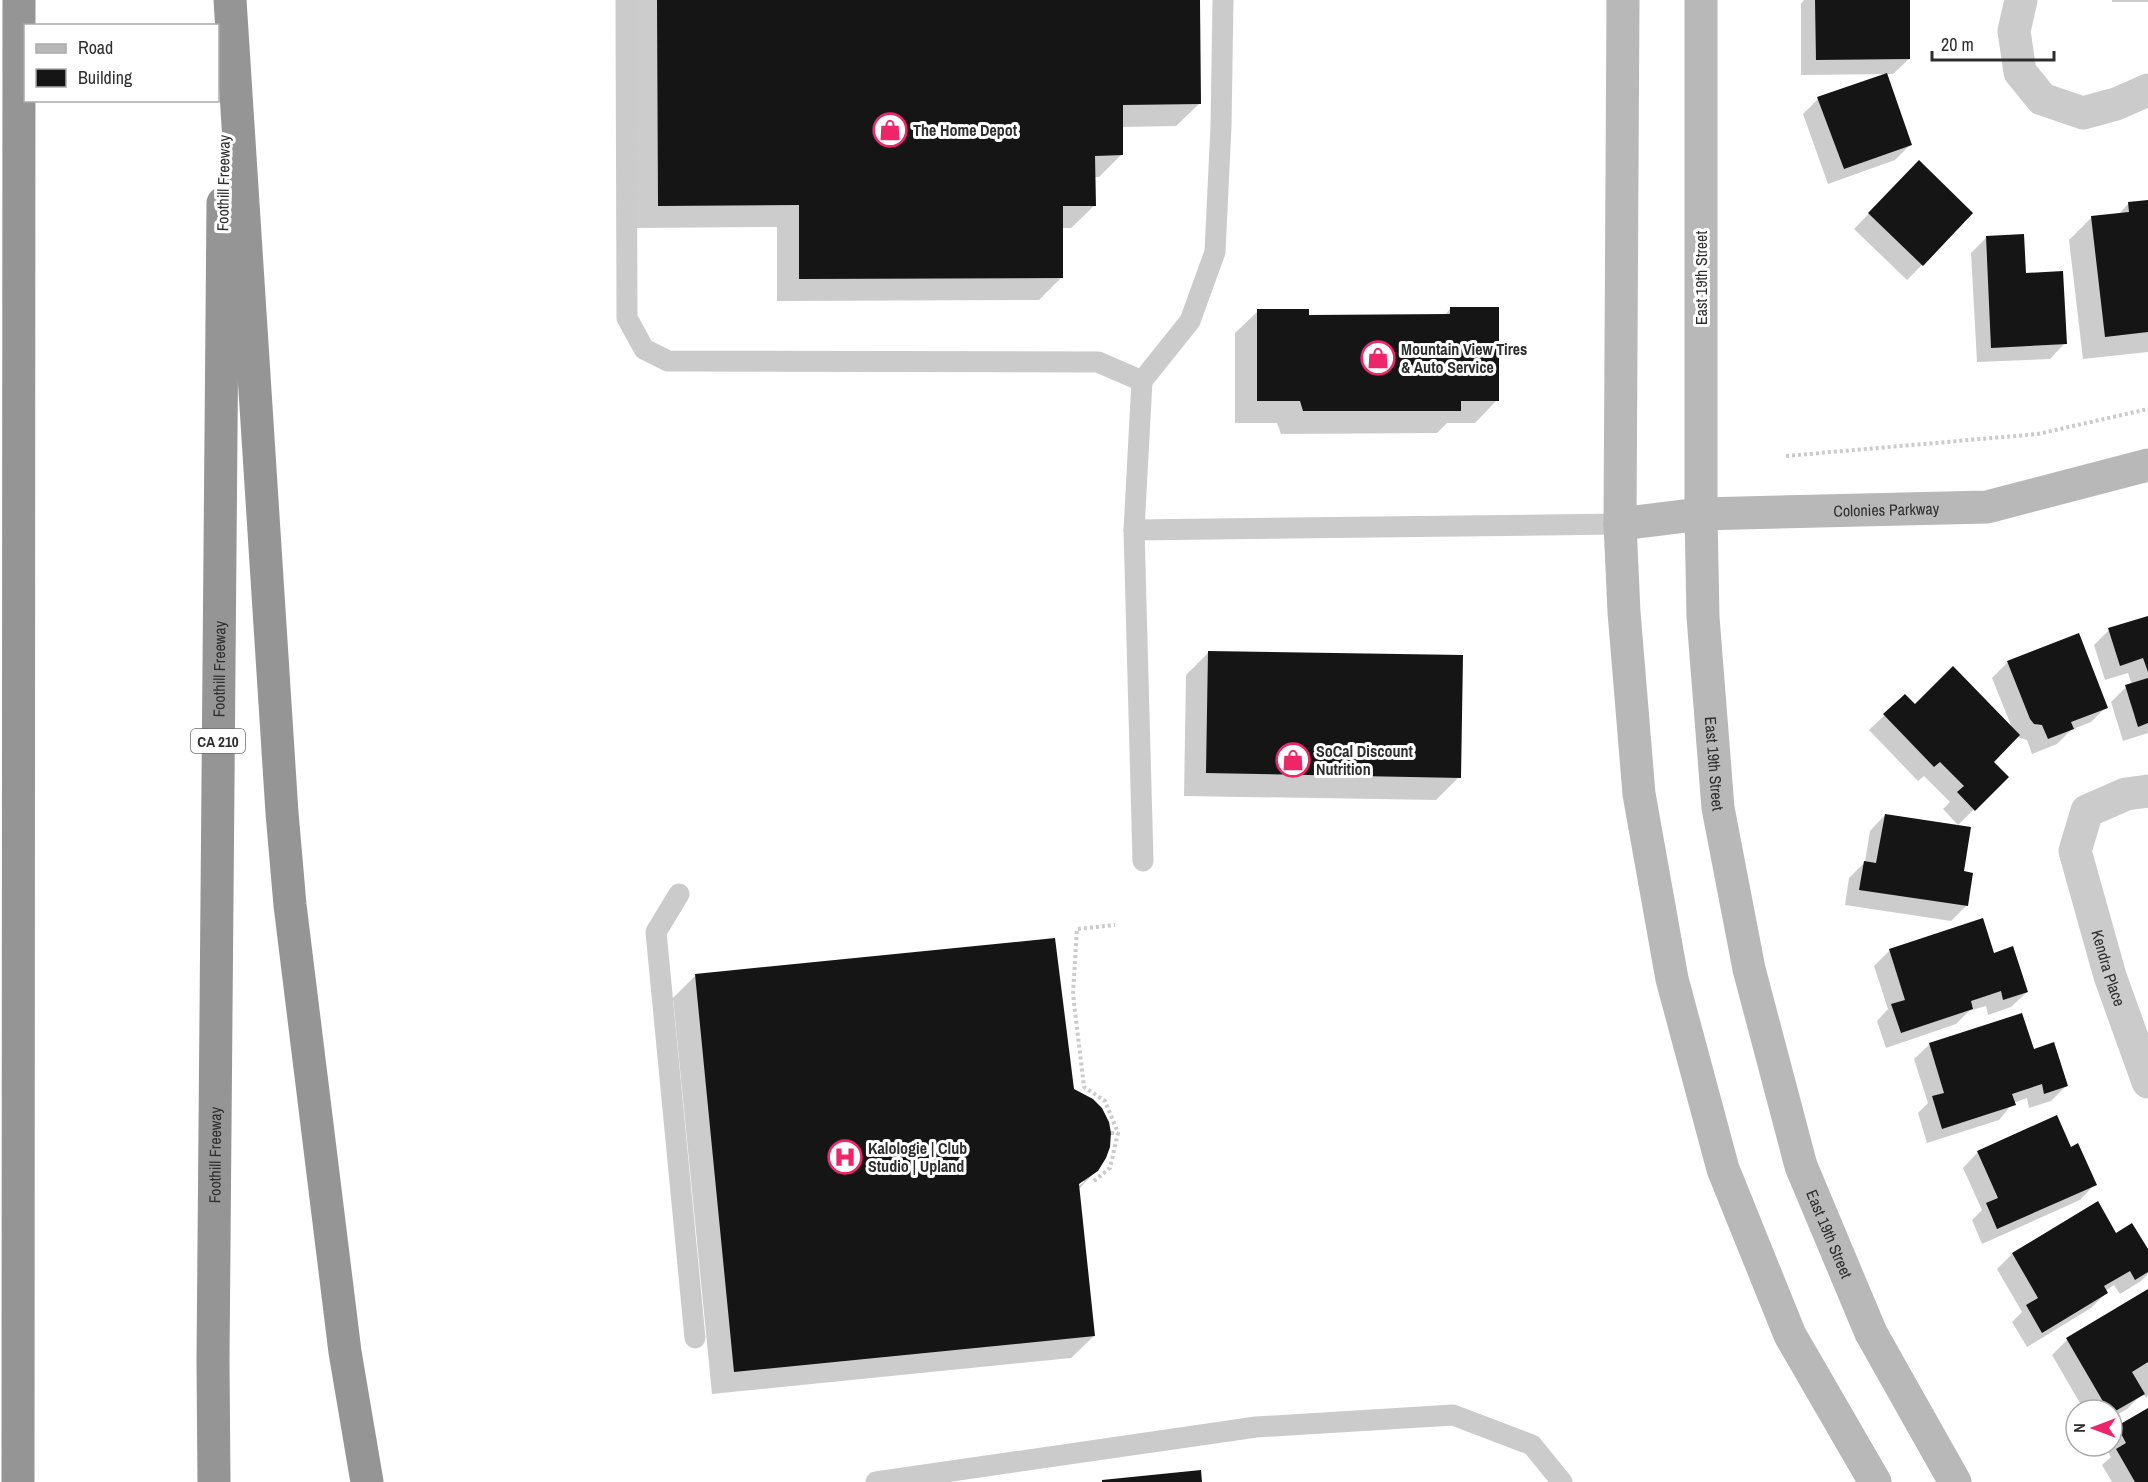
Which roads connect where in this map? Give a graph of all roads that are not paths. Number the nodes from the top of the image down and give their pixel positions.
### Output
1 (19, 0) edge
2 (225, 0) edge
3 (230, 0) edge
4 (626, 0) edge
5 (1223, 0) edge
6 (1623, 0) edge
7 (1701, 0) edge
8 (2021, 0) edge
9 (2148, 90) edge
10 (19, 182) junction
11 (1142, 381) junction
12 (0, 393) edge
13 (2148, 465) edge
14 (1701, 514) junction
15 (1620, 524) junction
16 (1134, 530) junction
17 (2148, 791) edge
18 (1143, 861) dead end
19 (679, 894) dead end
20 (2148, 1082) edge
21 (695, 1338) dead end
22 (18, 1482) edge
23 (214, 1482) edge
24 (367, 1482) edge
25 (876, 1482) edge
26 (1562, 1482) edge
27 (1875, 1482) edge
28 (1955, 1482) edge

1 - 10 highway
2 - 23 highway, Foothill Freeway / CA 210
3 - 24 highway
4 - 11 lane
5 - 11 lane
6 - 15 main road
7 - 14 main road, East 19th Street
8 - 9 street
10 - 12 highway
10 - 22 highway
11 - 16 lane
13 - 14 main road, Colonies Parkway
14 - 15 main road, Colonies Parkway
14 - 28 main road, East 19th Street
15 - 16 lane
15 - 27 main road
16 - 18 lane
17 - 20 street, Kendra Place
19 - 21 lane
25 - 26 lane

